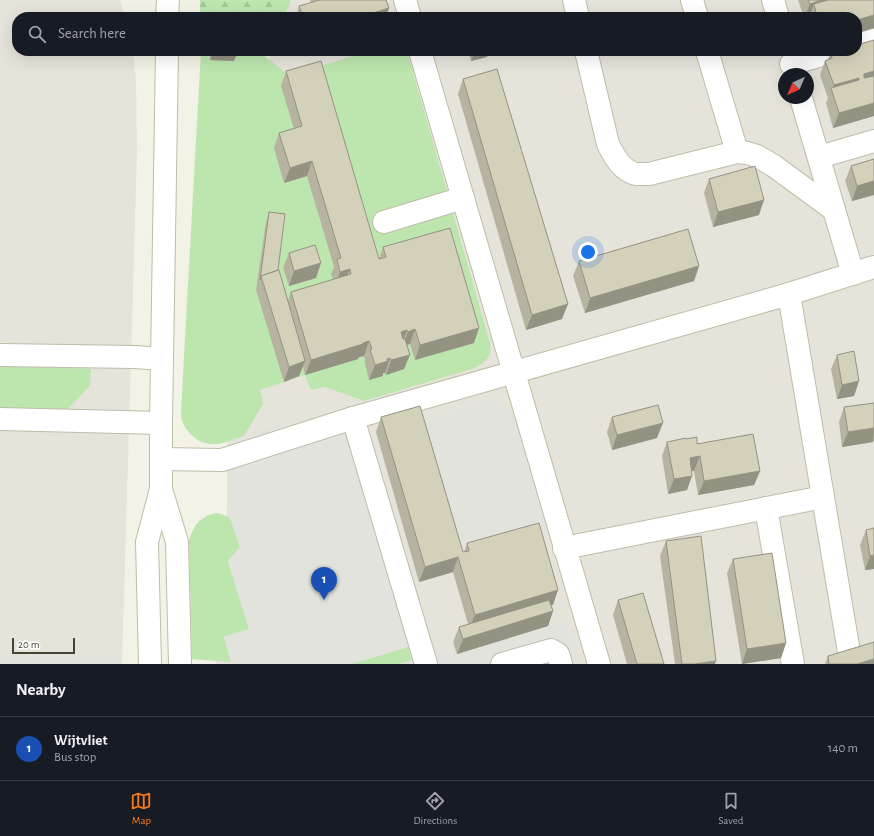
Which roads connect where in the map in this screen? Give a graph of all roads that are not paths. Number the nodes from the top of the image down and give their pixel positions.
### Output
1 (168, 0) edge
2 (405, 0) edge
3 (574, 0) edge
4 (692, 0) edge
5 (773, 0) edge
6 (167, 12) edge
7 (409, 12) edge
8 (577, 12) edge
9 (696, 12) edge
10 (777, 12) edge
11 (874, 40) edge
12 (862, 44) edge
13 (167, 56) edge
14 (421, 56) edge
15 (587, 56) edge
16 (708, 56) edge
17 (817, 56) edge
18 (791, 63) edge
19 (803, 104) edge
20 (874, 141) edge
21 (737, 152) junction
22 (819, 157) junction
23 (463, 198) junction
24 (834, 210) junction
25 (384, 222) dead end
26 (874, 268) edge
27 (853, 274) junction
28 (789, 294) junction
29 (0, 355) edge
30 (162, 358) junction
31 (513, 372) junction
32 (353, 418) junction
33 (0, 419) edge
34 (161, 423) junction
35 (161, 459) junction
36 (161, 489) junction
37 (823, 497) junction
38 (766, 508) junction
39 (564, 548) junction
40 (150, 664) edge
41 (180, 664) edge
42 (426, 664) edge
43 (502, 664) edge
44 (561, 664) edge
45 (599, 664) edge
46 (793, 664) edge
47 (851, 664) edge

1 - 6 street
2 - 7 street
3 - 8 street
4 - 9 street
5 - 10 street
11 - 12 street
13 - 30 street
14 - 23 street
15 - 21 street
16 - 21 street
17 - 18 street
19 - 22 street
20 - 22 street
21 - 24 street
22 - 24 street
23 - 25 street
23 - 31 street
24 - 27 street
26 - 27 street
27 - 28 street
28 - 31 street
28 - 37 street
29 - 30 street
30 - 34 street
31 - 32 street
31 - 39 street
32 - 35 street
32 - 42 street
33 - 34 street
34 - 35 street
35 - 36 street
36 - 40 street
36 - 41 street
37 - 38 street
37 - 47 street
38 - 39 street
38 - 46 street
39 - 45 street
43 - 44 street

